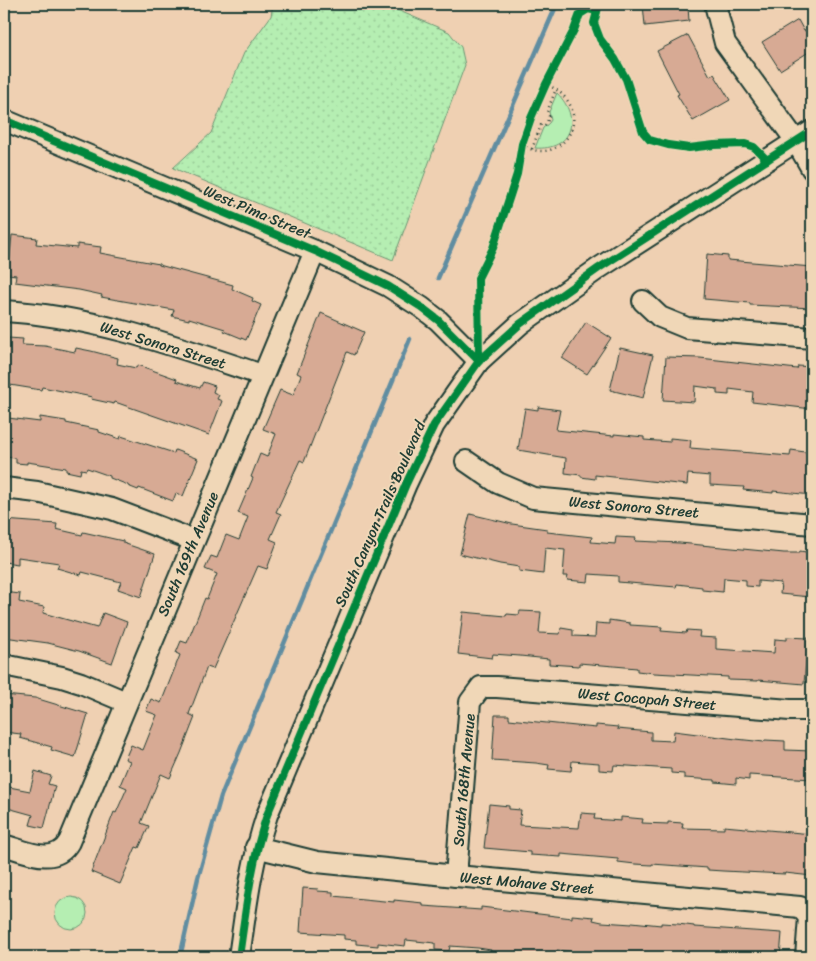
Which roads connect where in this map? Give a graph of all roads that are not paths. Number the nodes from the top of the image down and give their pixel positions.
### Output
1 (716, 4) edge
2 (4, 120) edge
3 (804, 136) edge
4 (812, 169) edge
5 (315, 252) junction
6 (643, 301) dead end
7 (4, 311) edge
8 (812, 338) edge
9 (480, 361) junction
10 (262, 376) junction
11 (466, 461) dead end
12 (4, 488) edge
13 (812, 524) edge
14 (194, 540) junction
15 (4, 665) edge
16 (481, 687) joint
17 (126, 702) junction
18 (812, 710) edge
19 (4, 845) edge
20 (256, 847) junction
21 (456, 876) junction
22 (240, 957) edge
23 (806, 957) edge

1 - 3 street
2 - 5 street, West Pima Street
3 - 4 street
3 - 9 street, South Canyon Trails Boulevard
5 - 9 street, West Pima Street
5 - 10 street, South 169th Avenue
6 - 8 street
7 - 10 street, West Sonora Street
9 - 20 street, South Canyon Trails Boulevard
10 - 14 street, South 169th Avenue
11 - 13 street, West Sonora Street
12 - 14 street
14 - 17 street, South 169th Avenue
15 - 17 street
16 - 18 street, West Cocopah Street
16 - 21 street, South 168th Avenue
17 - 19 street, South 169th Avenue
20 - 21 street, West Mohave Street
20 - 22 street, South Canyon Trails Boulevard
21 - 23 street, West Mohave Street

